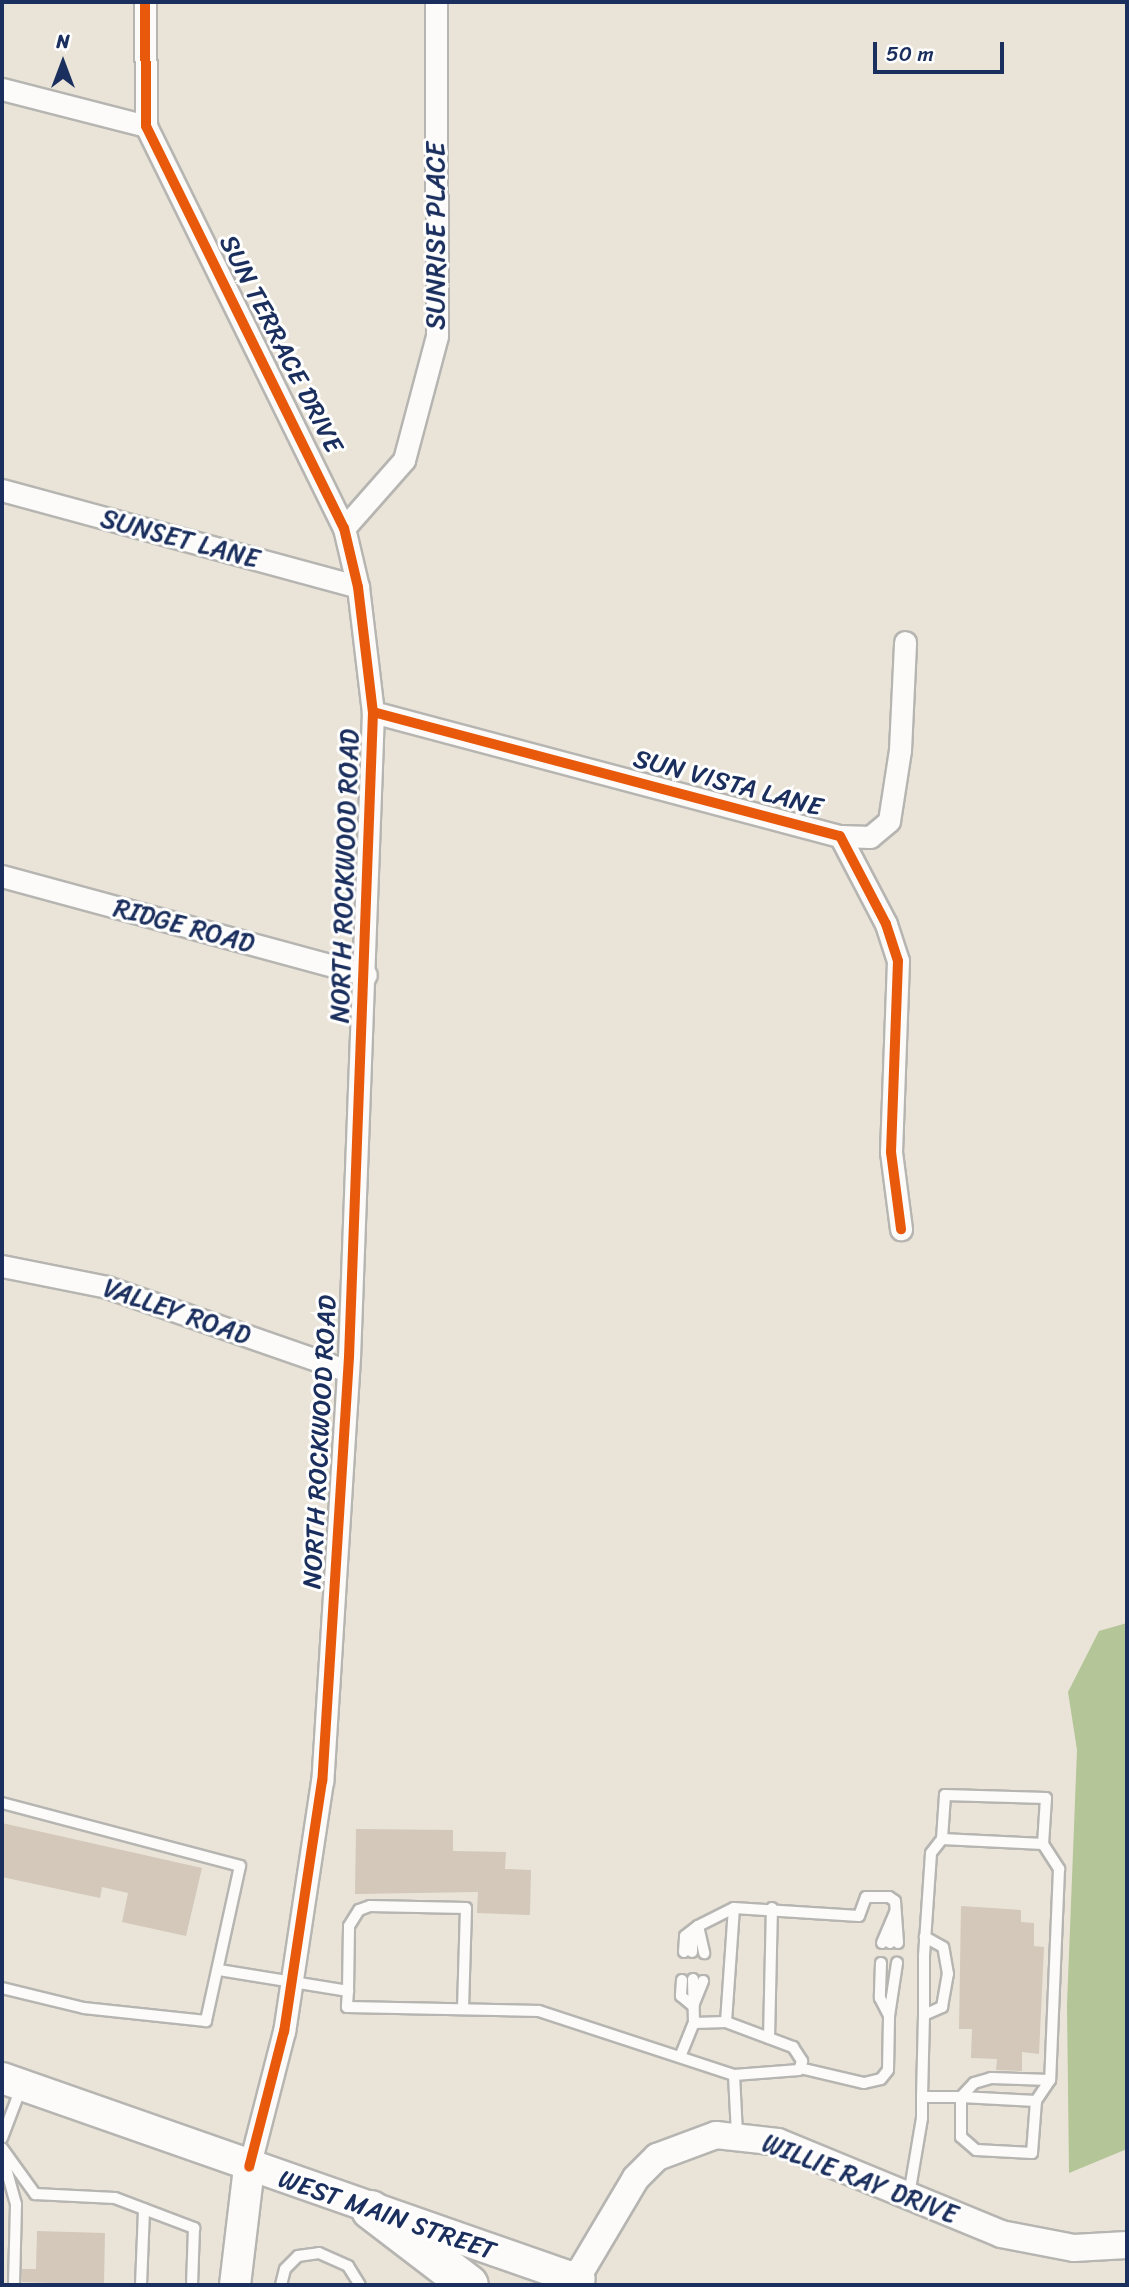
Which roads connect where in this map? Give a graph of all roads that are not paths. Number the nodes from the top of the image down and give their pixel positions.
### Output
1 (145, 2) edge
2 (436, 2) edge
3 (2, 89) edge
4 (146, 126) junction
5 (2, 490) edge
6 (344, 528) junction
7 (358, 587) junction
8 (905, 642) dead end
9 (373, 712) junction
10 (840, 836) junction
11 (2, 876) edge
12 (366, 975) junction
13 (901, 1229) dead end
14 (2, 1266) edge
15 (348, 1371) junction
16 (2, 1803) edge
17 (942, 1839) junction
18 (1043, 1844) junction
19 (734, 1908) junction
20 (772, 1908) junction
21 (895, 1912) junction
22 (698, 1926) junction
23 (925, 1937) junction
24 (688, 1952) dead end
25 (704, 1953) dead end
26 (889, 1963) dead end
27 (219, 1970) junction
28 (292, 1985) junction
29 (2, 1988) edge
30 (348, 1991) junction
31 (693, 2006) junction
32 (463, 2010) junction
33 (923, 2015) junction
34 (726, 2022) junction
35 (694, 2023) junction
36 (769, 2038) junction
37 (680, 2057) junction
38 (800, 2068) junction
39 (734, 2075) junction
40 (1050, 2080) junction
41 (12, 2081) edge
42 (922, 2097) junction
43 (961, 2097) junction
44 (1036, 2101) junction
45 (737, 2134) junction
46 (2, 2138) edge
47 (2, 2150) edge
48 (250, 2167) junction
49 (909, 2195) junction
50 (144, 2209) junction
51 (370, 2210) junction
52 (1127, 2245) edge
53 (570, 2282) edge
54 (13, 2285) edge
55 (141, 2285) edge
56 (192, 2285) edge
57 (235, 2285) edge
58 (281, 2285) edge
59 (360, 2285) edge
60 (469, 2285) edge

1 - 4 street, SUN TERRACE DRIVE
2 - 6 street, SUNRISE PLACE
3 - 4 street
4 - 6 street, SUN TERRACE DRIVE
5 - 7 street, SUNSET LANE
6 - 7 street, SUN TERRACE DRIVE
7 - 9 street, SUN TERRACE DRIVE
8 - 10 street
9 - 10 street, SUN VISTA LANE
9 - 12 street, NORTH ROCKWOOD ROAD
10 - 13 street, SUN VISTA LANE
11 - 12 street, RIDGE ROAD
12 - 15 street, NORTH ROCKWOOD ROAD
14 - 15 street, VALLEY ROAD
15 - 28 street, NORTH ROCKWOOD ROAD
16 - 27 lane
17 - 18 lane
17 - 18 lane
17 - 23 lane
18 - 40 lane
19 - 20 lane
19 - 22 lane
19 - 34 lane
20 - 21 lane
20 - 36 lane
21 - 21 lane
22 - 24 lane
22 - 25 lane
23 - 33 lane
23 - 33 lane
26 - 38 lane
27 - 28 lane
27 - 29 lane
28 - 30 lane
28 - 48 street, NORTH ROCKWOOD ROAD
30 - 32 lane
30 - 32 lane
31 - 31 lane
31 - 35 lane
32 - 37 lane
33 - 42 lane
34 - 35 lane
34 - 36 lane
35 - 37 lane
36 - 38 lane
37 - 39 lane
38 - 39 lane
39 - 45 lane
40 - 43 lane
40 - 44 lane
41 - 46 lane
41 - 48 main road, WEST MAIN STREET
42 - 43 lane
42 - 49 lane
43 - 44 lane
43 - 44 lane
45 - 49 street, WILLIE RAY DRIVE
45 - 53 street, WILLIE RAY DRIVE
47 - 50 lane
47 - 54 lane
48 - 51 main road, WEST MAIN STREET
48 - 57 main road
49 - 52 street, WILLIE RAY DRIVE
50 - 55 lane
50 - 56 lane
51 - 53 main road, WEST MAIN STREET
51 - 60 highway
58 - 59 lane

